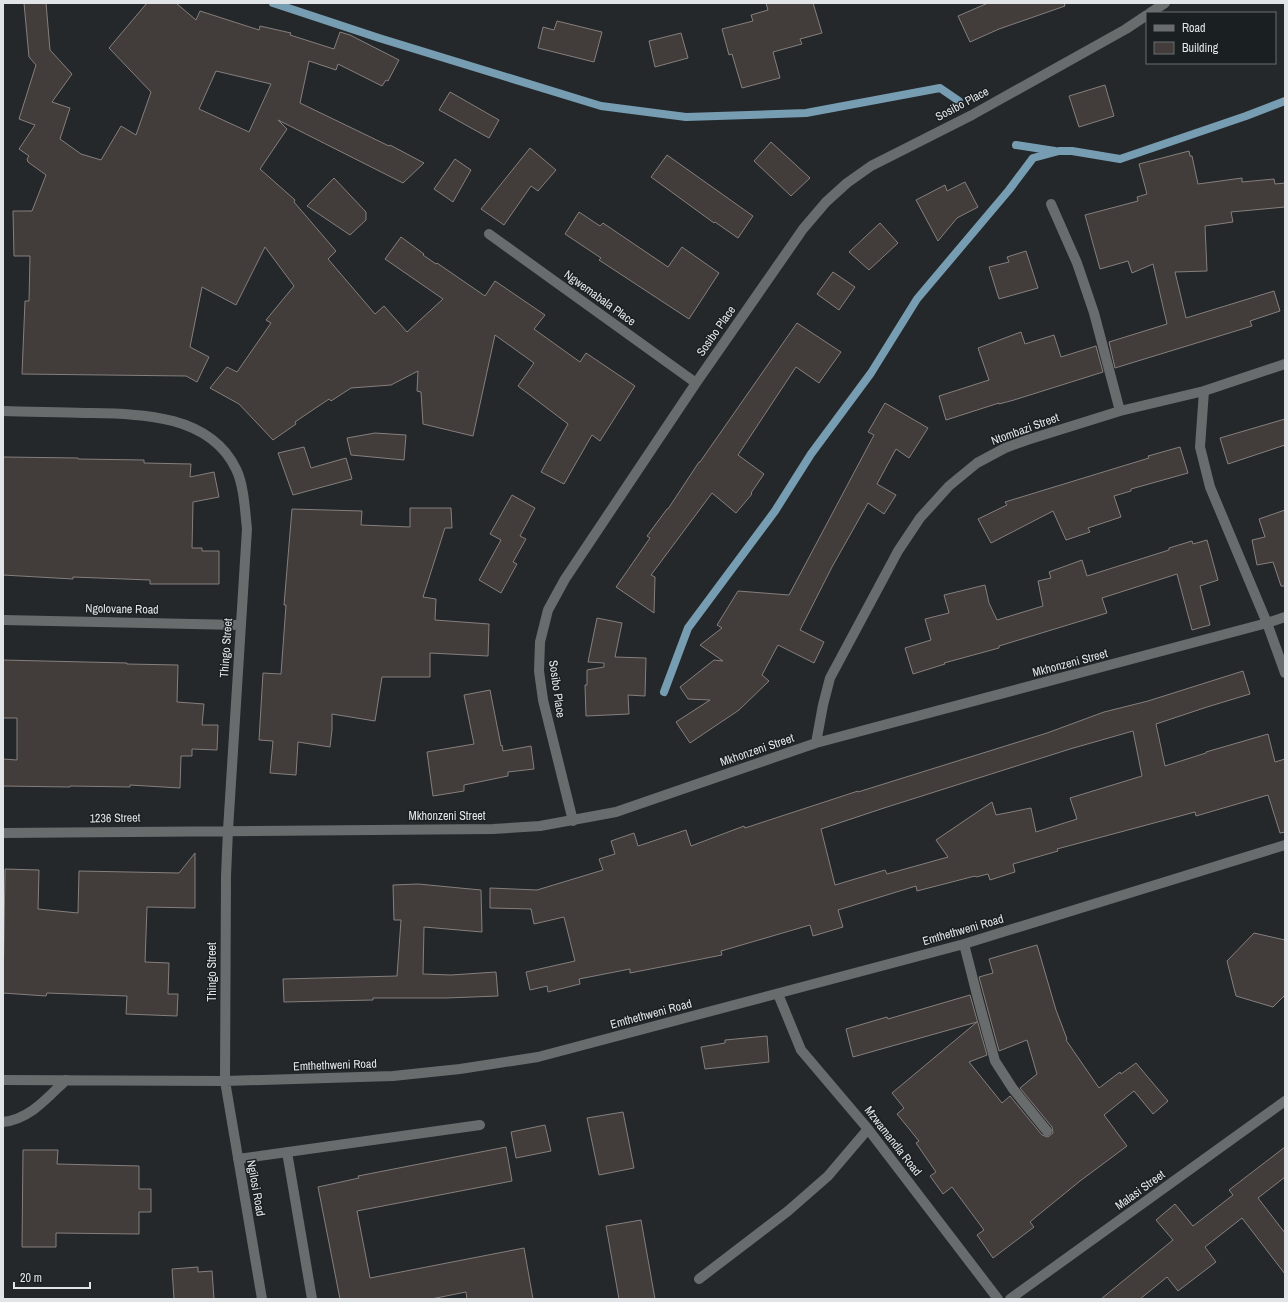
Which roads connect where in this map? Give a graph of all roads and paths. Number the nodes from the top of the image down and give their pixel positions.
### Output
1 (1165, 3) edge
2 (1152, 12) edge
3 (1146, 16) edge
4 (1051, 204) dead end
5 (489, 234) dead end
6 (1285, 364) edge
7 (696, 383) junction
8 (1204, 391) junction
9 (3, 411) edge
10 (1120, 411) junction
11 (1285, 617) edge
12 (3, 620) edge
13 (1267, 623) junction
14 (240, 624) junction
15 (1285, 673) edge
16 (816, 743) junction
17 (573, 821) junction
18 (228, 830) junction
19 (3, 833) edge
20 (1285, 845) edge
21 (964, 944) junction
22 (778, 994) junction
23 (3, 1080) edge
24 (66, 1080) junction
25 (225, 1081) junction
26 (1285, 1101) edge
27 (3, 1122) edge
28 (480, 1126) dead end
29 (868, 1128) junction
30 (1047, 1131) dead end
31 (288, 1152) junction
32 (238, 1159) junction
33 (699, 1279) dead end
34 (262, 1299) edge
35 (312, 1299) edge
36 (998, 1299) edge
37 (1010, 1299) edge

1 - 2 street
3 - 7 street, Sosibo Place
4 - 10 street
5 - 7 street, Ngwemabala Place
6 - 8 street, Ntombazi Street
7 - 17 street, Sosibo Place
8 - 10 street, Ntombazi Street
8 - 13 street
9 - 14 street, Thingo Street
10 - 16 street, Ntombazi Street
11 - 13 street, Mkhonzeni Street
12 - 14 street, Ngolovane Road
13 - 15 street
13 - 16 street, Mkhonzeni Street
14 - 18 street, Thingo Street
16 - 17 street, Mkhonzeni Street
17 - 18 street, Mkhonzeni Street
18 - 19 street, 1236 Street
18 - 25 street, Thingo Street
20 - 21 street, Emthethweni Road
21 - 22 street, Emthethweni Road
21 - 30 street
22 - 25 street, Emthethweni Road
22 - 29 street, Mzwamandla Road
23 - 24 street, Emthethweni Road
24 - 25 street, Emthethweni Road
24 - 27 street
25 - 32 street, Ngilosi Road
26 - 37 street, Malasi Street
28 - 31 street
29 - 33 street
29 - 36 street, Mzwamandla Road
31 - 32 street
31 - 35 street
32 - 34 street, Ngilosi Road

